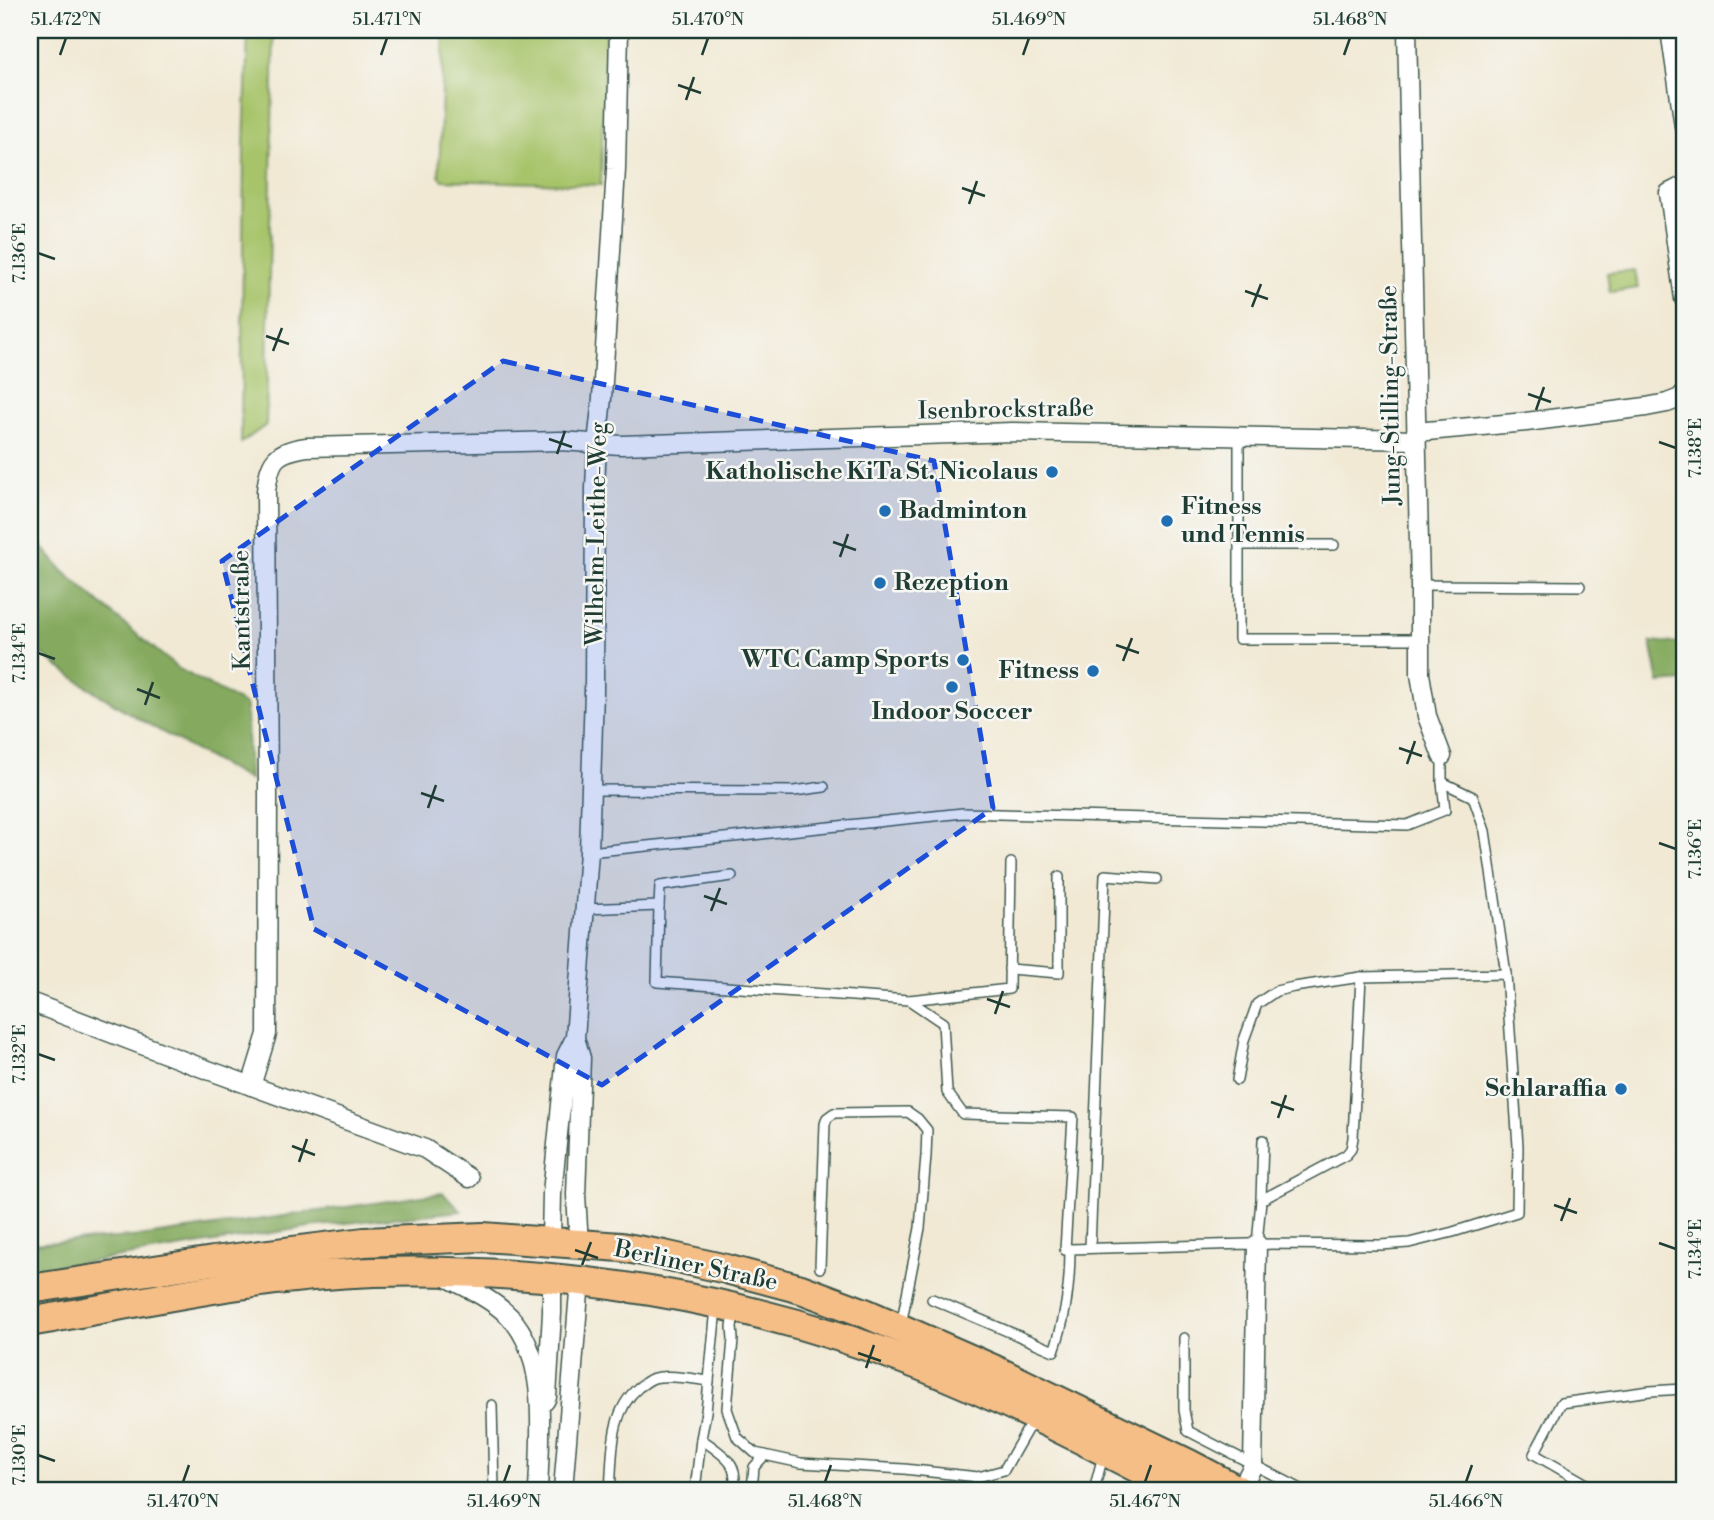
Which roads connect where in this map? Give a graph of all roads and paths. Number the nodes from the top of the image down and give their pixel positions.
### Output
1 (619, 30) edge
2 (1407, 30) edge
3 (1670, 30) edge
4 (1684, 126) edge
5 (1684, 187) edge
6 (1680, 244) edge
7 (1684, 299) edge
8 (1684, 393) edge
9 (1416, 436) junction
10 (1239, 437) junction
11 (597, 444) junction
12 (1239, 545) junction
13 (1334, 545) dead end
14 (1420, 586) junction
15 (1580, 586) dead end
16 (1420, 639) junction
17 (1442, 756) joint
18 (1442, 782) junction
19 (824, 787) dead end
20 (592, 790) junction
21 (589, 852) junction
22 (1011, 863) dead end
23 (732, 876) dead end
24 (1059, 877) dead end
25 (1157, 878) dead end
26 (659, 905) junction
27 (586, 909) junction
28 (1009, 969) junction
29 (1506, 974) junction
30 (1361, 977) junction
31 (909, 1000) junction
32 (30, 1002) edge
33 (575, 1038) junction
34 (1237, 1080) dead end
35 (251, 1086) junction
36 (1263, 1140) dead end
37 (469, 1178) dead end
38 (1261, 1200) junction
39 (551, 1241) junction
40 (579, 1244) junction
41 (1257, 1244) junction
42 (1090, 1248) junction
43 (1066, 1251) junction
44 (820, 1268) dead end
45 (436, 1272) junction
46 (566, 1279) junction
47 (30, 1289) edge
48 (932, 1299) dead end
49 (726, 1306) junction
50 (30, 1322) edge
51 (901, 1328) junction
52 (1184, 1338) dead end
53 (709, 1381) junction
54 (1684, 1389) edge
55 (492, 1405) dead end
56 (541, 1406) junction
57 (1049, 1422) junction
58 (701, 1439) junction
59 (1105, 1451) junction
60 (765, 1455) junction
61 (1253, 1466) junction
62 (978, 1477) junction
63 (494, 1490) edge
64 (538, 1490) edge
65 (563, 1490) edge
66 (610, 1490) edge
67 (695, 1490) edge
68 (734, 1490) edge
69 (752, 1490) edge
70 (976, 1490) edge
71 (1094, 1490) edge
72 (1180, 1490) edge
73 (1239, 1490) edge
74 (1303, 1490) edge
75 (1597, 1490) edge

1 - 11 street, Wilhelm-Leithe-Weg
2 - 9 street, Jung-Stilling-Straße
3 - 4 street
5 - 6 street
6 - 7 street
8 - 9 street, Isenbrockstraße
9 - 10 street, Isenbrockstraße
9 - 14 street, Jung-Stilling-Straße
10 - 11 street, Isenbrockstraße
10 - 12 lane
11 - 20 street, Wilhelm-Leithe-Weg
11 - 35 street, Kantstraße
12 - 13 lane
12 - 16 lane
14 - 15 lane
14 - 16 street, Jung-Stilling-Straße
16 - 17 street, Jung-Stilling-Straße
17 - 18 lane
18 - 21 lane
18 - 29 lane
19 - 20 lane
20 - 21 street, Wilhelm-Leithe-Weg
21 - 27 street, Wilhelm-Leithe-Weg
22 - 28 lane
23 - 26 lane
24 - 28 lane
25 - 42 lane
26 - 27 lane
26 - 31 lane
27 - 33 street, Wilhelm-Leithe-Weg
28 - 31 lane
29 - 30 lane
29 - 41 lane
30 - 34 lane
30 - 38 lane
31 - 43 lane
32 - 35 street
33 - 39 street, Wilhelm-Leithe-Weg
33 - 40 street, Wilhelm-Leithe-Weg
35 - 37 street
36 - 38 lane
38 - 41 lane
39 - 40 main road, Berliner Straße
39 - 46 main road, Wilhelm-Leithe-Weg
39 - 47 main road, Berliner Straße
40 - 46 main road, Wilhelm-Leithe-Weg
40 - 51 main road, Berliner Straße
41 - 42 lane
41 - 61 street
42 - 43 lane
43 - 48 lane
44 - 51 lane
45 - 46 main road, Berliner Straße
45 - 50 main road, Berliner Straße
45 - 56 street
46 - 49 main road, Berliner Straße
46 - 56 street
46 - 65 street
49 - 53 lane
49 - 57 main road, Berliner Straße
49 - 60 lane
51 - 73 main road, Berliner Straße
52 - 61 lane
53 - 58 lane
53 - 66 lane
54 - 75 lane
55 - 63 lane
56 - 64 street
57 - 59 main road, Berliner Straße
57 - 62 lane
58 - 67 lane
58 - 68 lane
59 - 71 lane
59 - 72 main road, Berliner Straße
60 - 62 lane
60 - 69 lane
61 - 73 street
61 - 74 lane
62 - 70 lane

